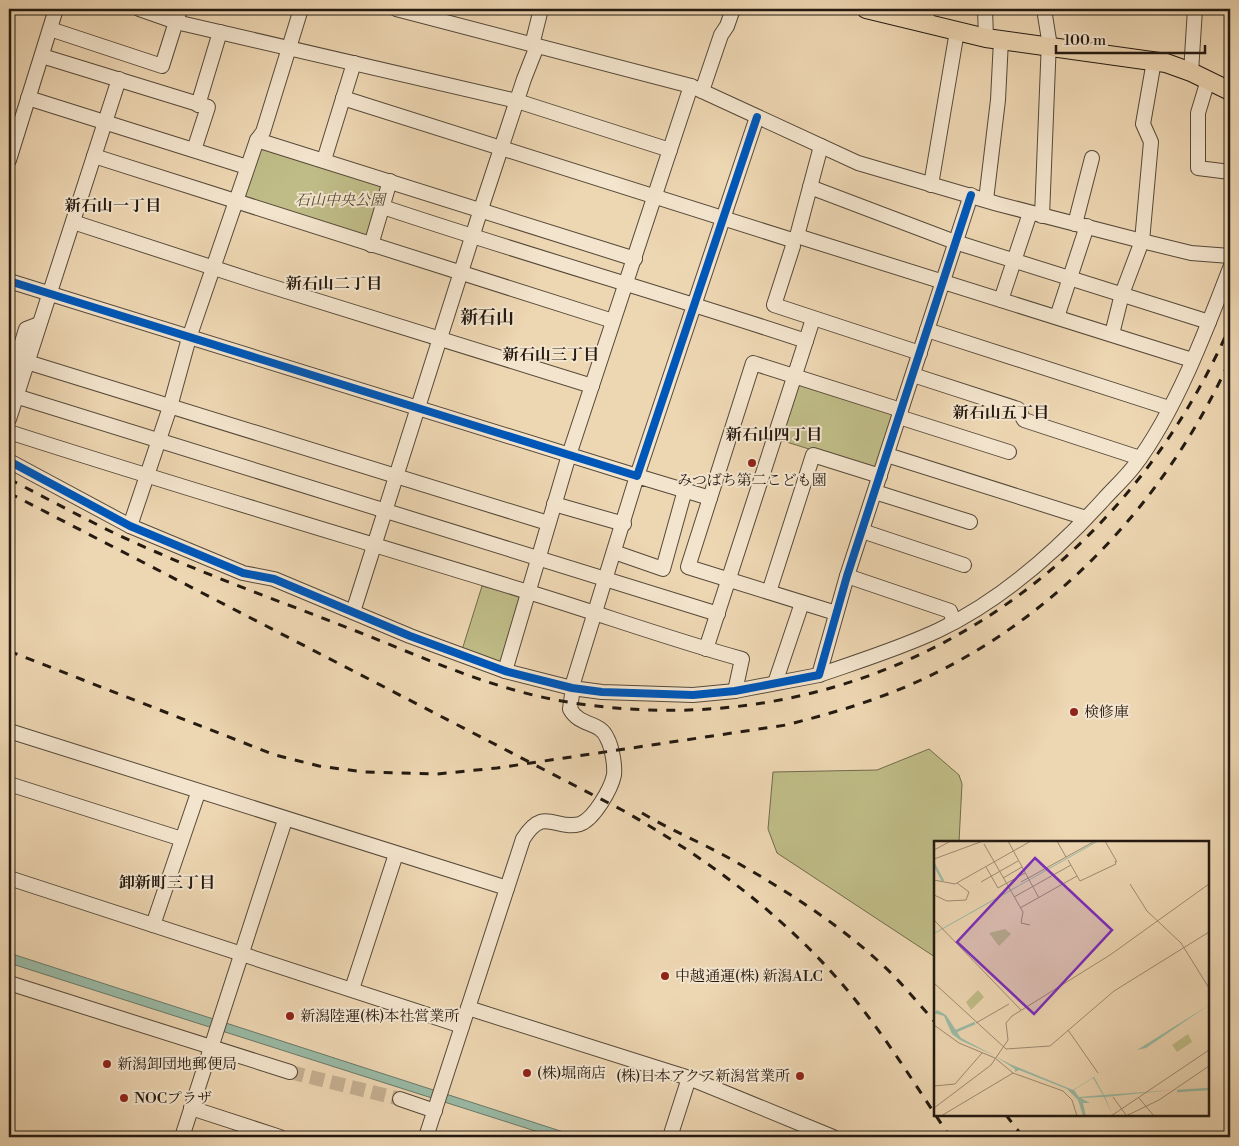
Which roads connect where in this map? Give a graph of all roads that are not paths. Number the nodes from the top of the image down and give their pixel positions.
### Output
1 (56, 9) edge
2 (139, 9) edge
3 (301, 9) edge
4 (396, 9) edge
5 (541, 9) edge
6 (733, 9) edge
7 (866, 9) edge
8 (985, 9) edge
9 (1044, 9) edge
10 (1195, 9) edge
11 (886, 11) edge
12 (178, 15) edge
13 (926, 16) edge
14 (50, 29) junction
15 (957, 31) junction
16 (220, 32) junction
17 (993, 39) junction
18 (535, 45) junction
19 (290, 48) junction
20 (1049, 48) junction
21 (42, 56) junction
22 (1154, 61) junction
23 (354, 63) junction
24 (1191, 72) junction
25 (119, 79) junction
26 (1208, 80) junction
27 (697, 89) junction
28 (1230, 91) edge
29 (28, 98) junction
30 (343, 98) junction
31 (517, 101) junction
32 (198, 105) junction
33 (757, 118) junction
34 (105, 123) junction
35 (257, 140) junction
36 (821, 146) junction
37 (501, 148) junction
38 (194, 150) junction
39 (670, 150) junction
40 (94, 156) junction
41 (1092, 158) dead end
42 (9, 160) edge
43 (324, 160) junction
44 (247, 167) junction
45 (1230, 172) edge
46 (390, 181) junction
47 (931, 185) junction
48 (810, 187) junction
49 (971, 196) junction
50 (656, 197) junction
51 (986, 200) junction
52 (236, 201) junction
53 (383, 207) junction
54 (481, 209) junction
55 (1036, 214) junction
56 (726, 218) junction
57 (73, 222) junction
58 (1081, 225) junction
59 (472, 237) junction
60 (794, 238) junction
61 (1142, 241) junction
62 (955, 242) junction
63 (371, 246) junction
64 (1230, 256) edge
65 (635, 259) junction
66 (1014, 260) junction
67 (213, 268) junction
68 (1230, 268) edge
69 (461, 273) junction
70 (1070, 279) junction
71 (9, 281) edge
72 (943, 282) junction
73 (626, 285) junction
74 (50, 294) junction
75 (1122, 294) junction
76 (1001, 300) junction
77 (695, 304) junction
78 (1057, 317) junction
79 (813, 319) junction
80 (613, 321) junction
81 (1209, 322) junction
82 (39, 324) junction
83 (927, 330) junction
84 (1112, 334) junction
85 (189, 338) junction
86 (440, 339) junction
87 (806, 341) junction
88 (920, 353) junction
89 (1192, 360) junction
90 (27, 362) junction
91 (913, 375) junction
92 (794, 377) junction
93 (592, 386) junction
94 (11, 392) edge
95 (170, 408) junction
96 (417, 408) junction
97 (1169, 408) junction
98 (900, 414) junction
99 (9, 418) edge
100 (9, 432) edge
101 (159, 441) junction
102 (1009, 452) dead end
103 (569, 455) junction
104 (887, 455) junction
105 (1140, 458) junction
106 (9, 460) edge
107 (637, 476) junction
108 (880, 476) junction
109 (148, 477) junction
110 (395, 477) junction
111 (686, 490) junction
112 (875, 492) junction
113 (710, 498) junction
114 (554, 504) junction
115 (386, 510) junction
116 (1086, 518) junction
117 (970, 522) dead end
118 (548, 523) junction
119 (624, 524) junction
120 (130, 526) junction
121 (862, 531) junction
122 (374, 545) junction
123 (614, 552) junction
124 (538, 558) junction
125 (964, 565) dead end
126 (847, 576) junction
127 (606, 579) junction
128 (729, 579) junction
129 (528, 592) junction
130 (769, 592) junction
131 (802, 603) junction
132 (353, 612) junction
133 (836, 613) junction
134 (718, 614) junction
135 (596, 615) junction
136 (954, 622) junction
137 (706, 649) junction
138 (505, 671) junction
139 (819, 675) junction
140 (775, 683) junction
141 (572, 688) junction
142 (735, 691) junction
143 (9, 731) edge
144 (9, 784) edge
145 (198, 793) junction
146 (286, 820) junction
147 (182, 839) junction
148 (396, 854) junction
149 (9, 878) edge
150 (507, 888) junction
151 (153, 925) junction
152 (243, 954) junction
153 (9, 982) edge
154 (352, 989) junction
155 (468, 1008) junction
156 (462, 1026) junction
157 (210, 1046) junction
158 (290, 1072) tunnel mouth
159 (689, 1078) junction
160 (400, 1099) tunnel mouth
161 (191, 1108) junction
162 (435, 1111) junction
163 (272, 1136) edge
164 (182, 1137) edge
165 (426, 1137) edge
166 (670, 1137) edge
167 (833, 1137) edge

1 - 14 street
2 - 12 street
3 - 19 street
4 - 18 street
5 - 18 street
6 - 27 street
7 - 11 main road
8 - 17 street
9 - 20 street
10 - 24 street
11 - 13 main road
12 - 14 street
12 - 16 street
13 - 15 main road
14 - 21 street
15 - 17 main road
15 - 47 street
16 - 19 street
16 - 32 street
17 - 20 main road
17 - 51 street
18 - 27 street
18 - 31 street
19 - 23 street
19 - 35 street
20 - 22 main road
20 - 55 street
21 - 25 street
21 - 29 street
22 - 24 main road
22 - 61 street
23 - 30 street
23 - 31 street
24 - 26 main road
25 - 32 street
25 - 34 street
26 - 28 main road
26 - 45 street
27 - 33 street
27 - 39 street
29 - 34 street
29 - 42 street
30 - 37 street
30 - 43 street
31 - 37 street
31 - 39 street
32 - 38 street
33 - 36 street
33 - 56 street
34 - 38 street
34 - 40 street
35 - 43 street
35 - 44 street
36 - 47 street
36 - 48 street
37 - 50 street
37 - 54 street
38 - 44 street
39 - 50 street
40 - 52 street
40 - 57 street
41 - 58 street
43 - 46 street
44 - 52 street
46 - 53 street
46 - 54 street
47 - 49 street
48 - 60 street
48 - 62 street
49 - 51 street
49 - 62 street
50 - 56 street
50 - 65 street
51 - 55 street
52 - 63 street
52 - 67 street
53 - 59 street
53 - 63 street
54 - 59 street
54 - 65 street
55 - 58 street
55 - 66 street
56 - 60 street
56 - 77 street
57 - 67 street
57 - 74 street
58 - 61 street
58 - 70 street
59 - 69 street
59 - 73 street
60 - 72 street
60 - 79 street
61 - 64 street
61 - 75 street
62 - 66 street
62 - 72 street
63 - 69 street
65 - 73 street
66 - 70 street
66 - 76 street
67 - 85 street
67 - 86 street
68 - 81 street
69 - 80 street
69 - 86 street
70 - 75 street
70 - 78 street
71 - 74 street
72 - 76 street
72 - 83 street
73 - 77 street
73 - 80 street
74 - 82 street
74 - 85 street
75 - 81 street
75 - 84 street
76 - 78 street
77 - 87 street
77 - 107 street
78 - 84 street
79 - 87 street
79 - 88 street
80 - 93 street
81 - 89 street
82 - 90 street
82 - 94 street
83 - 88 street
83 - 97 street
84 - 89 street
85 - 95 street
85 - 96 street
86 - 93 street
86 - 96 street
87 - 92 street
88 - 91 street
89 - 97 street
90 - 94 street
90 - 95 street
91 - 98 street
91 - 105 street
92 - 98 street
92 - 113 street
92 - 128 street
93 - 103 street
94 - 99 street
94 - 101 street
95 - 101 street
95 - 110 street
96 - 103 street
96 - 110 street
97 - 105 street
98 - 102 street
98 - 104 street
100 - 109 street
101 - 109 street
101 - 115 street
103 - 107 street
103 - 114 street
104 - 108 street
104 - 116 street
105 - 116 street
106 - 120 street
107 - 111 street
107 - 119 street
108 - 112 street
108 - 130 street
109 - 120 street
109 - 122 street
110 - 115 street
110 - 118 street
111 - 113 street
111 - 123 street
112 - 117 street
112 - 121 street
113 - 128 street
114 - 118 street
114 - 119 street
115 - 122 street
115 - 124 street
116 - 136 street
118 - 124 street
119 - 123 street
120 - 132 street
121 - 125 street
121 - 126 street
122 - 129 street
122 - 132 street
123 - 127 street
124 - 127 street
124 - 129 street
126 - 133 street
126 - 136 street
127 - 134 street
127 - 135 street
128 - 130 street
128 - 134 street
129 - 135 street
129 - 138 street
130 - 131 street
131 - 133 street
131 - 140 street
132 - 138 street
133 - 139 street
134 - 137 street
135 - 137 street
135 - 141 street
136 - 139 street
137 - 142 street
138 - 141 street
139 - 140 street
140 - 142 street
141 - 142 street
141 - 150 street
143 - 145 street
144 - 147 street
145 - 146 street
145 - 147 street
146 - 148 street
146 - 152 street
147 - 151 street
148 - 150 street
148 - 154 street
149 - 151 street
150 - 155 street
151 - 152 street
152 - 154 street
152 - 157 street
153 - 157 street
154 - 156 street
155 - 156 street
155 - 159 street
156 - 162 street
157 - 158 street
157 - 161 street
159 - 166 street
159 - 167 street
160 - 162 street
161 - 163 street
161 - 164 street
162 - 165 street

